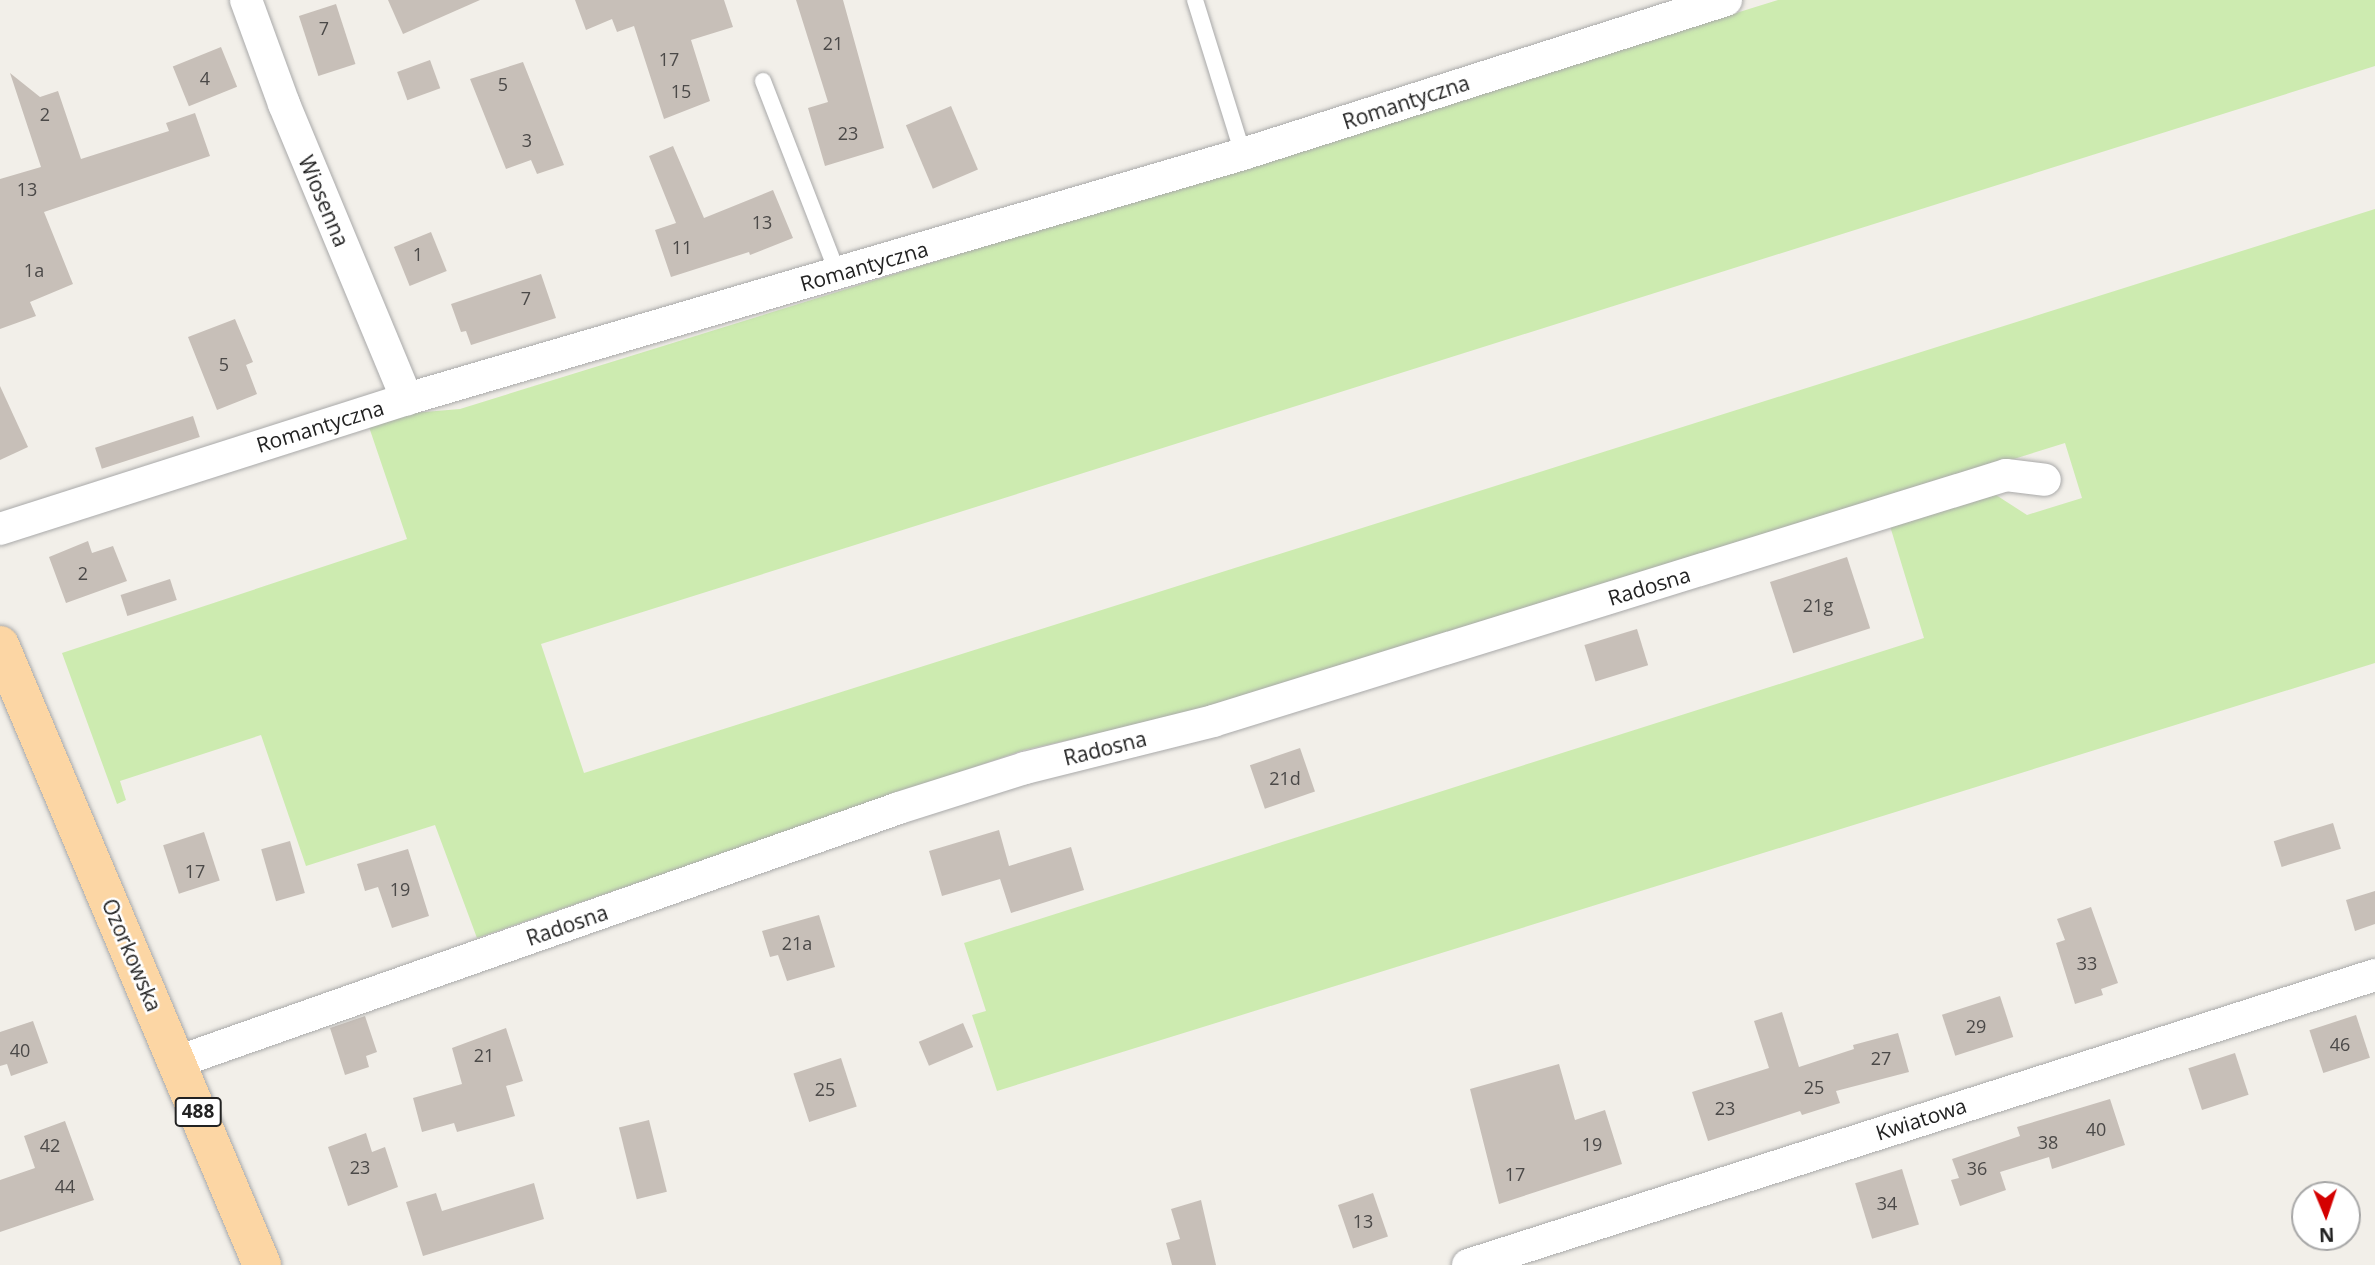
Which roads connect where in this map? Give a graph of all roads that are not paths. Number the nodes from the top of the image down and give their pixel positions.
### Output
1 (246, 0) edge
2 (1195, 0) edge
3 (1726, 0) edge
4 (763, 81) dead end
5 (1243, 154) junction
6 (838, 274) junction
7 (407, 399) junction
8 (2045, 480) dead end
9 (0, 529) edge
10 (3, 660) edge
11 (2375, 975) edge
12 (177, 1062) junction
13 (262, 1265) edge
14 (1468, 1265) edge

1 - 7 street, Wiosenna
2 - 5 lane
3 - 5 street, Romantyczna
4 - 6 lane
5 - 6 street, Romantyczna
6 - 7 street, Romantyczna
7 - 9 street, Romantyczna
8 - 12 street, Radosna
10 - 12 main road, Ozorkowska / 488
11 - 14 street, Kwiatowa
12 - 13 main road, Ozorkowska / 488

